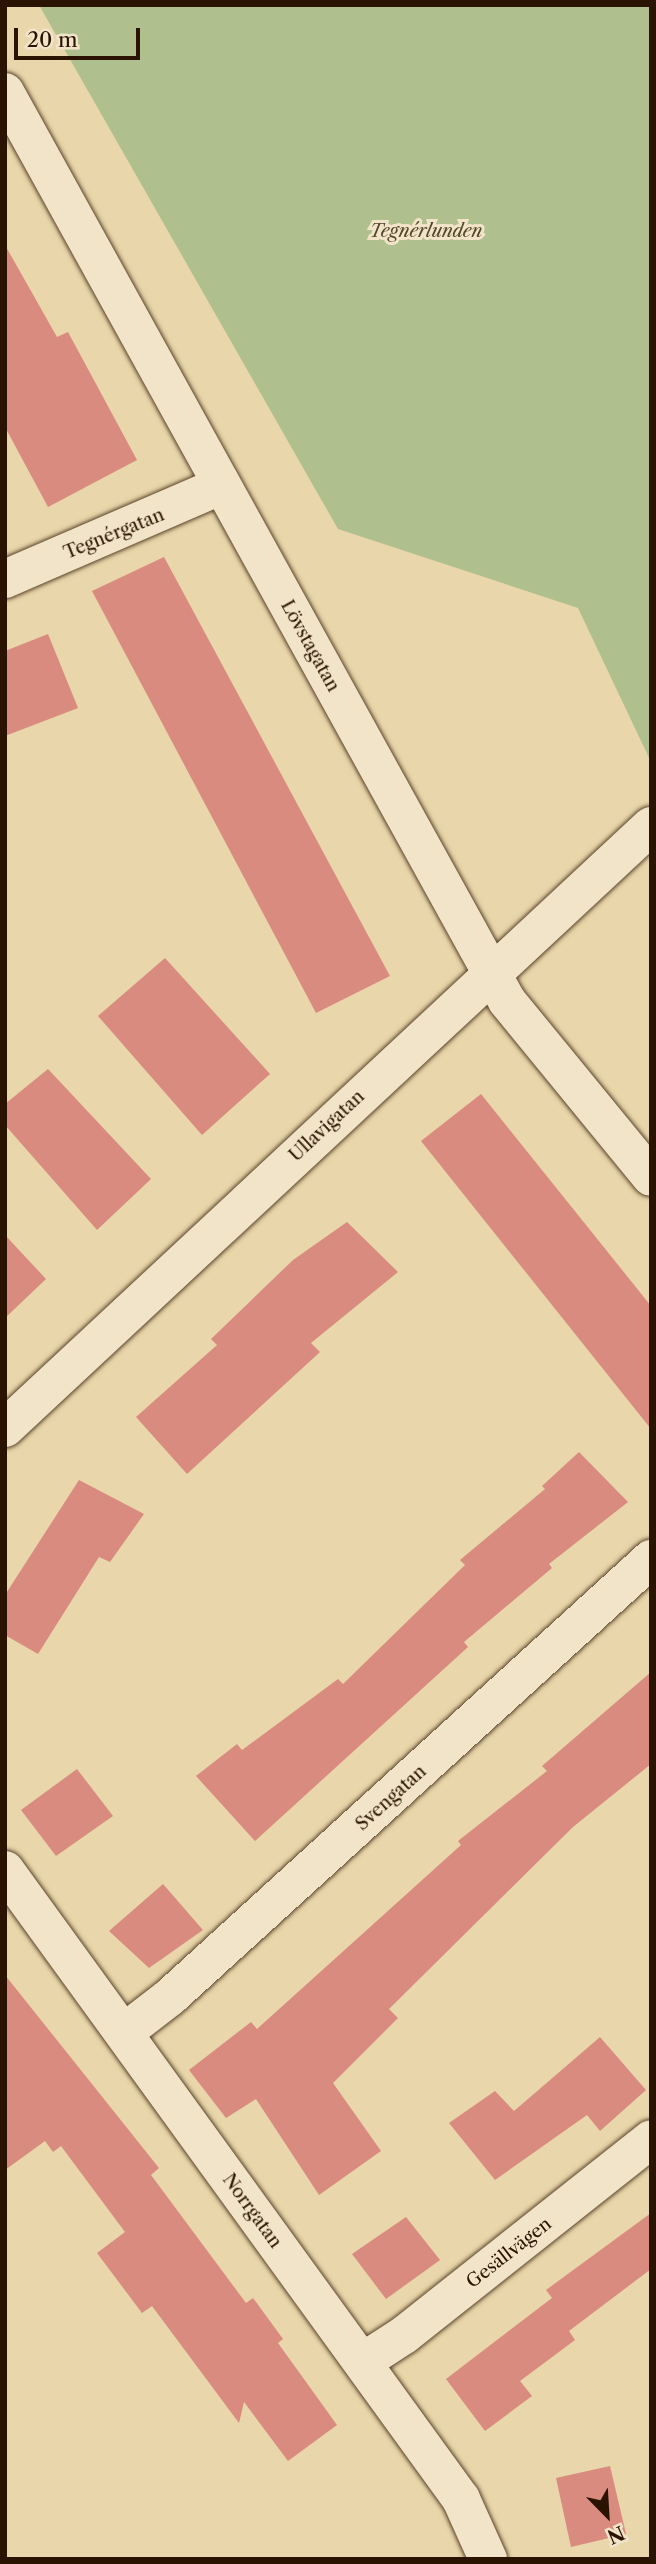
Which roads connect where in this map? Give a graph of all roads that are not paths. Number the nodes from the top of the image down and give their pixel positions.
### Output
1 (5, 92) edge
2 (220, 486) junction
3 (5, 579) edge
4 (651, 826) edge
5 (492, 973) junction
6 (651, 1177) edge
7 (6, 1425) edge
8 (651, 1559) edge
9 (5, 1870) edge
10 (126, 2031) junction
11 (651, 2139) edge
12 (364, 2361) junction
13 (488, 2559) edge

1 - 2 street, Lövstagatan
2 - 3 street, Tegnérgatan
2 - 5 street, Lövstagatan
4 - 5 street, Ullavigatan
5 - 6 street, Lövstagatan
5 - 7 street, Ullavigatan
8 - 10 street, Svengatan
9 - 10 street, Norrgatan
10 - 12 street, Norrgatan
11 - 12 street, Gesällvägen
12 - 13 street, Norrgatan

